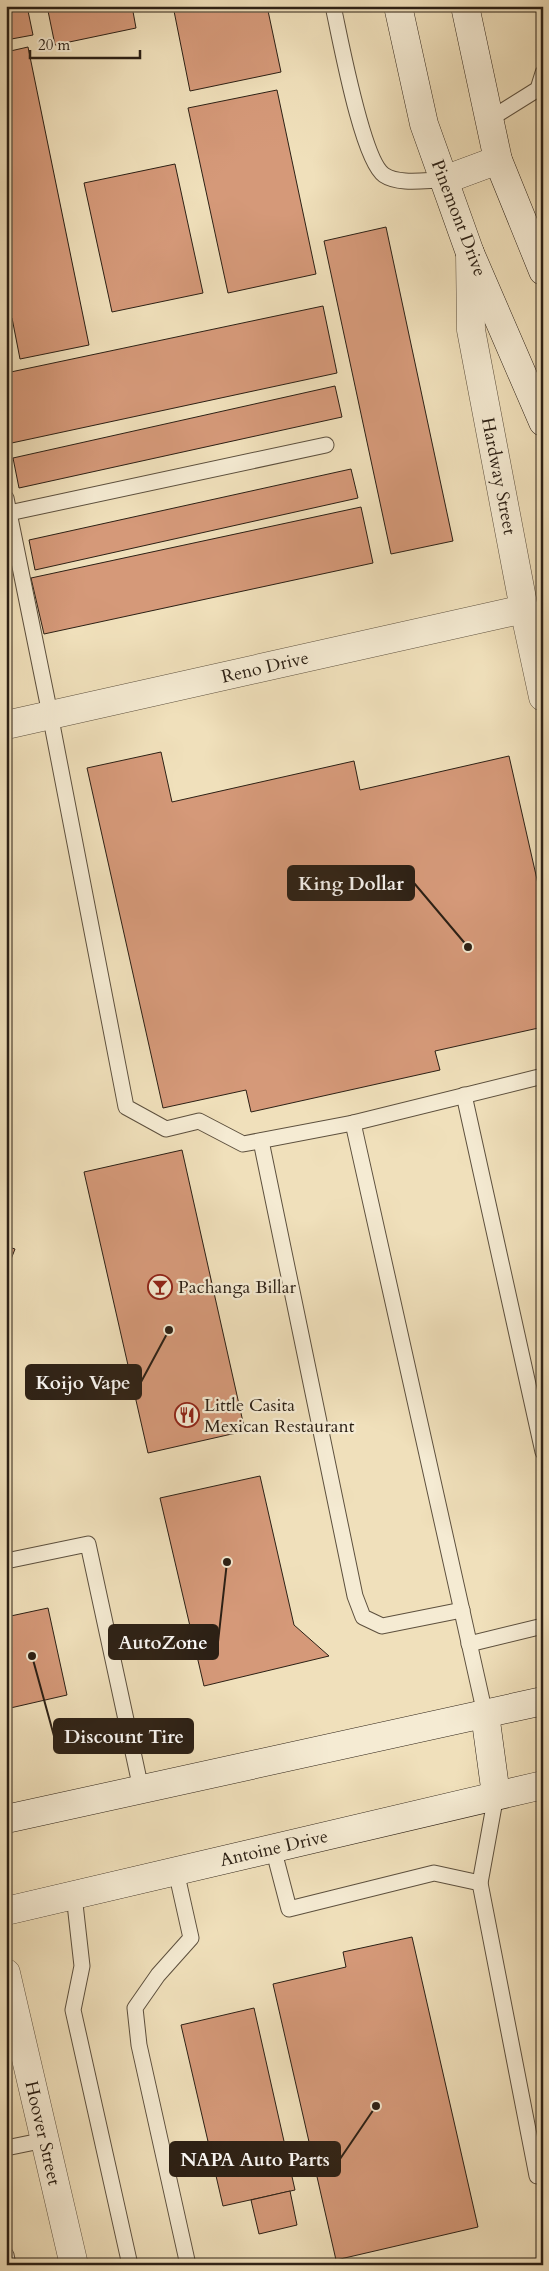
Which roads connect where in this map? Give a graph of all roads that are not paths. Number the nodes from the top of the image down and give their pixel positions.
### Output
1 (333, 6) edge
2 (398, 6) edge
3 (465, 6) edge
4 (543, 73) edge
5 (490, 118) junction
6 (498, 160) junction
7 (444, 180) junction
8 (470, 253) junction
9 (543, 271) edge
10 (543, 422) edge
11 (326, 445) dead end
12 (6, 498) edge
13 (10, 513) junction
14 (524, 609) junction
15 (543, 697) edge
16 (50, 714) junction
17 (6, 725) edge
18 (543, 1076) edge
19 (464, 1095) junction
20 (353, 1123) junction
21 (261, 1141) junction
22 (543, 1452) edge
23 (6, 1561) edge
24 (462, 1610) junction
25 (543, 1626) edge
26 (469, 1644) junction
27 (543, 1701) edge
28 (484, 1714) junction
29 (543, 1785) edge
30 (141, 1790) junction
31 (496, 1795) junction
32 (6, 1819) edge
33 (272, 1848) junction
34 (176, 1871) junction
35 (480, 1883) junction
36 (74, 1895) junction
37 (6, 1911) edge
38 (6, 1973) edge
39 (45, 2140) junction
40 (6, 2148) edge
41 (537, 2176) dead end
42 (6, 2255) edge
43 (8, 2265) edge
44 (74, 2265) edge
45 (130, 2265) edge
46 (188, 2265) edge

1 - 7 lane
2 - 7 main road, Pinemont Drive
3 - 5 main road
4 - 5 lane
5 - 6 main road
6 - 7 main road
6 - 9 main road
7 - 8 main road, Pinemont Drive
8 - 10 main road, Pinemont Drive
8 - 14 main road, Hardway Street
11 - 13 lane
12 - 13 lane
13 - 16 lane
14 - 15 main road, Hardway Street
14 - 16 main road, Reno Drive
16 - 17 main road, Reno Drive
16 - 21 lane
18 - 19 lane
19 - 20 lane
19 - 22 lane
20 - 21 lane
20 - 24 lane
21 - 24 lane
23 - 30 lane
24 - 26 lane
25 - 26 lane
26 - 28 lane
27 - 28 main road
28 - 30 main road
28 - 31 main road
29 - 31 main road, Antoine Drive
30 - 32 main road
31 - 33 main road, Antoine Drive
31 - 35 lane
33 - 34 main road, Antoine Drive
33 - 35 lane
34 - 36 main road, Antoine Drive
34 - 46 lane
35 - 41 lane
36 - 37 main road, Antoine Drive
36 - 45 lane
38 - 39 main road, Hoover Street
39 - 40 lane
39 - 44 main road, Hoover Street
42 - 43 lane

